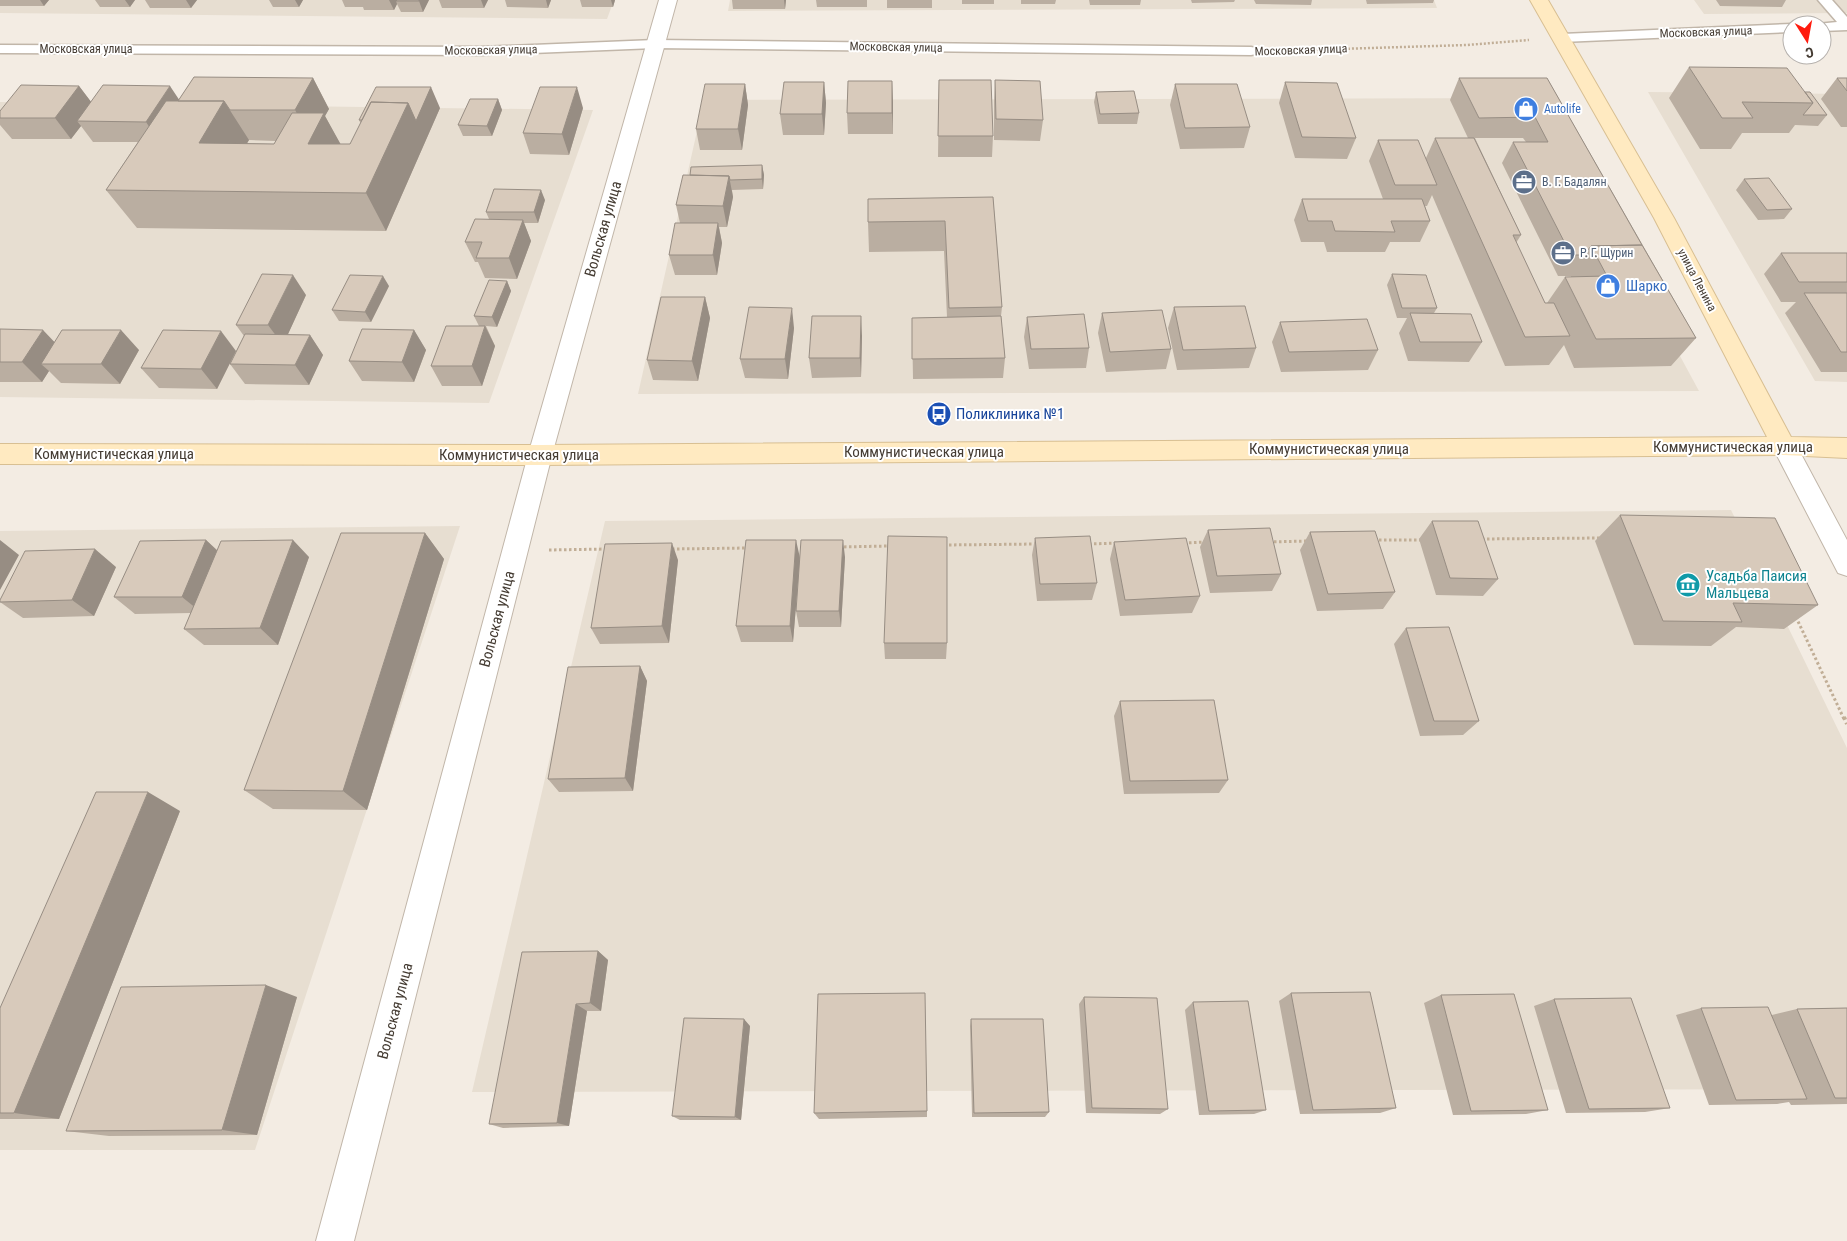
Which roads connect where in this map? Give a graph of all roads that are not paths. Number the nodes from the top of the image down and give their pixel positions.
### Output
1 (668, 0) edge
2 (1539, 0) edge
3 (1825, 0) edge
4 (1847, 25) edge
5 (1832, 26) edge
6 (1782, 28) edge
7 (1562, 38) junction
8 (655, 44) junction
9 (0, 49) edge
10 (1251, 51) road end
11 (1784, 446) junction
12 (1847, 448) edge
13 (0, 454) edge
14 (540, 455) junction
15 (1847, 565) edge
16 (328, 1239) edge

1 - 8 street, Вольская улица
2 - 7 main road, улица Ленина
3 - 4 lane
4 - 5 lane
6 - 7 lane, Московская улица
7 - 11 main road, улица Ленина
8 - 9 lane, Московская улица
8 - 10 lane, Московская улица
8 - 14 street, Вольская улица
11 - 12 main road, Коммунистическая улица
11 - 14 main road, Коммунистическая улица
11 - 15 street, улица Ленина
13 - 14 main road, Коммунистическая улица
14 - 16 street, Вольская улица

